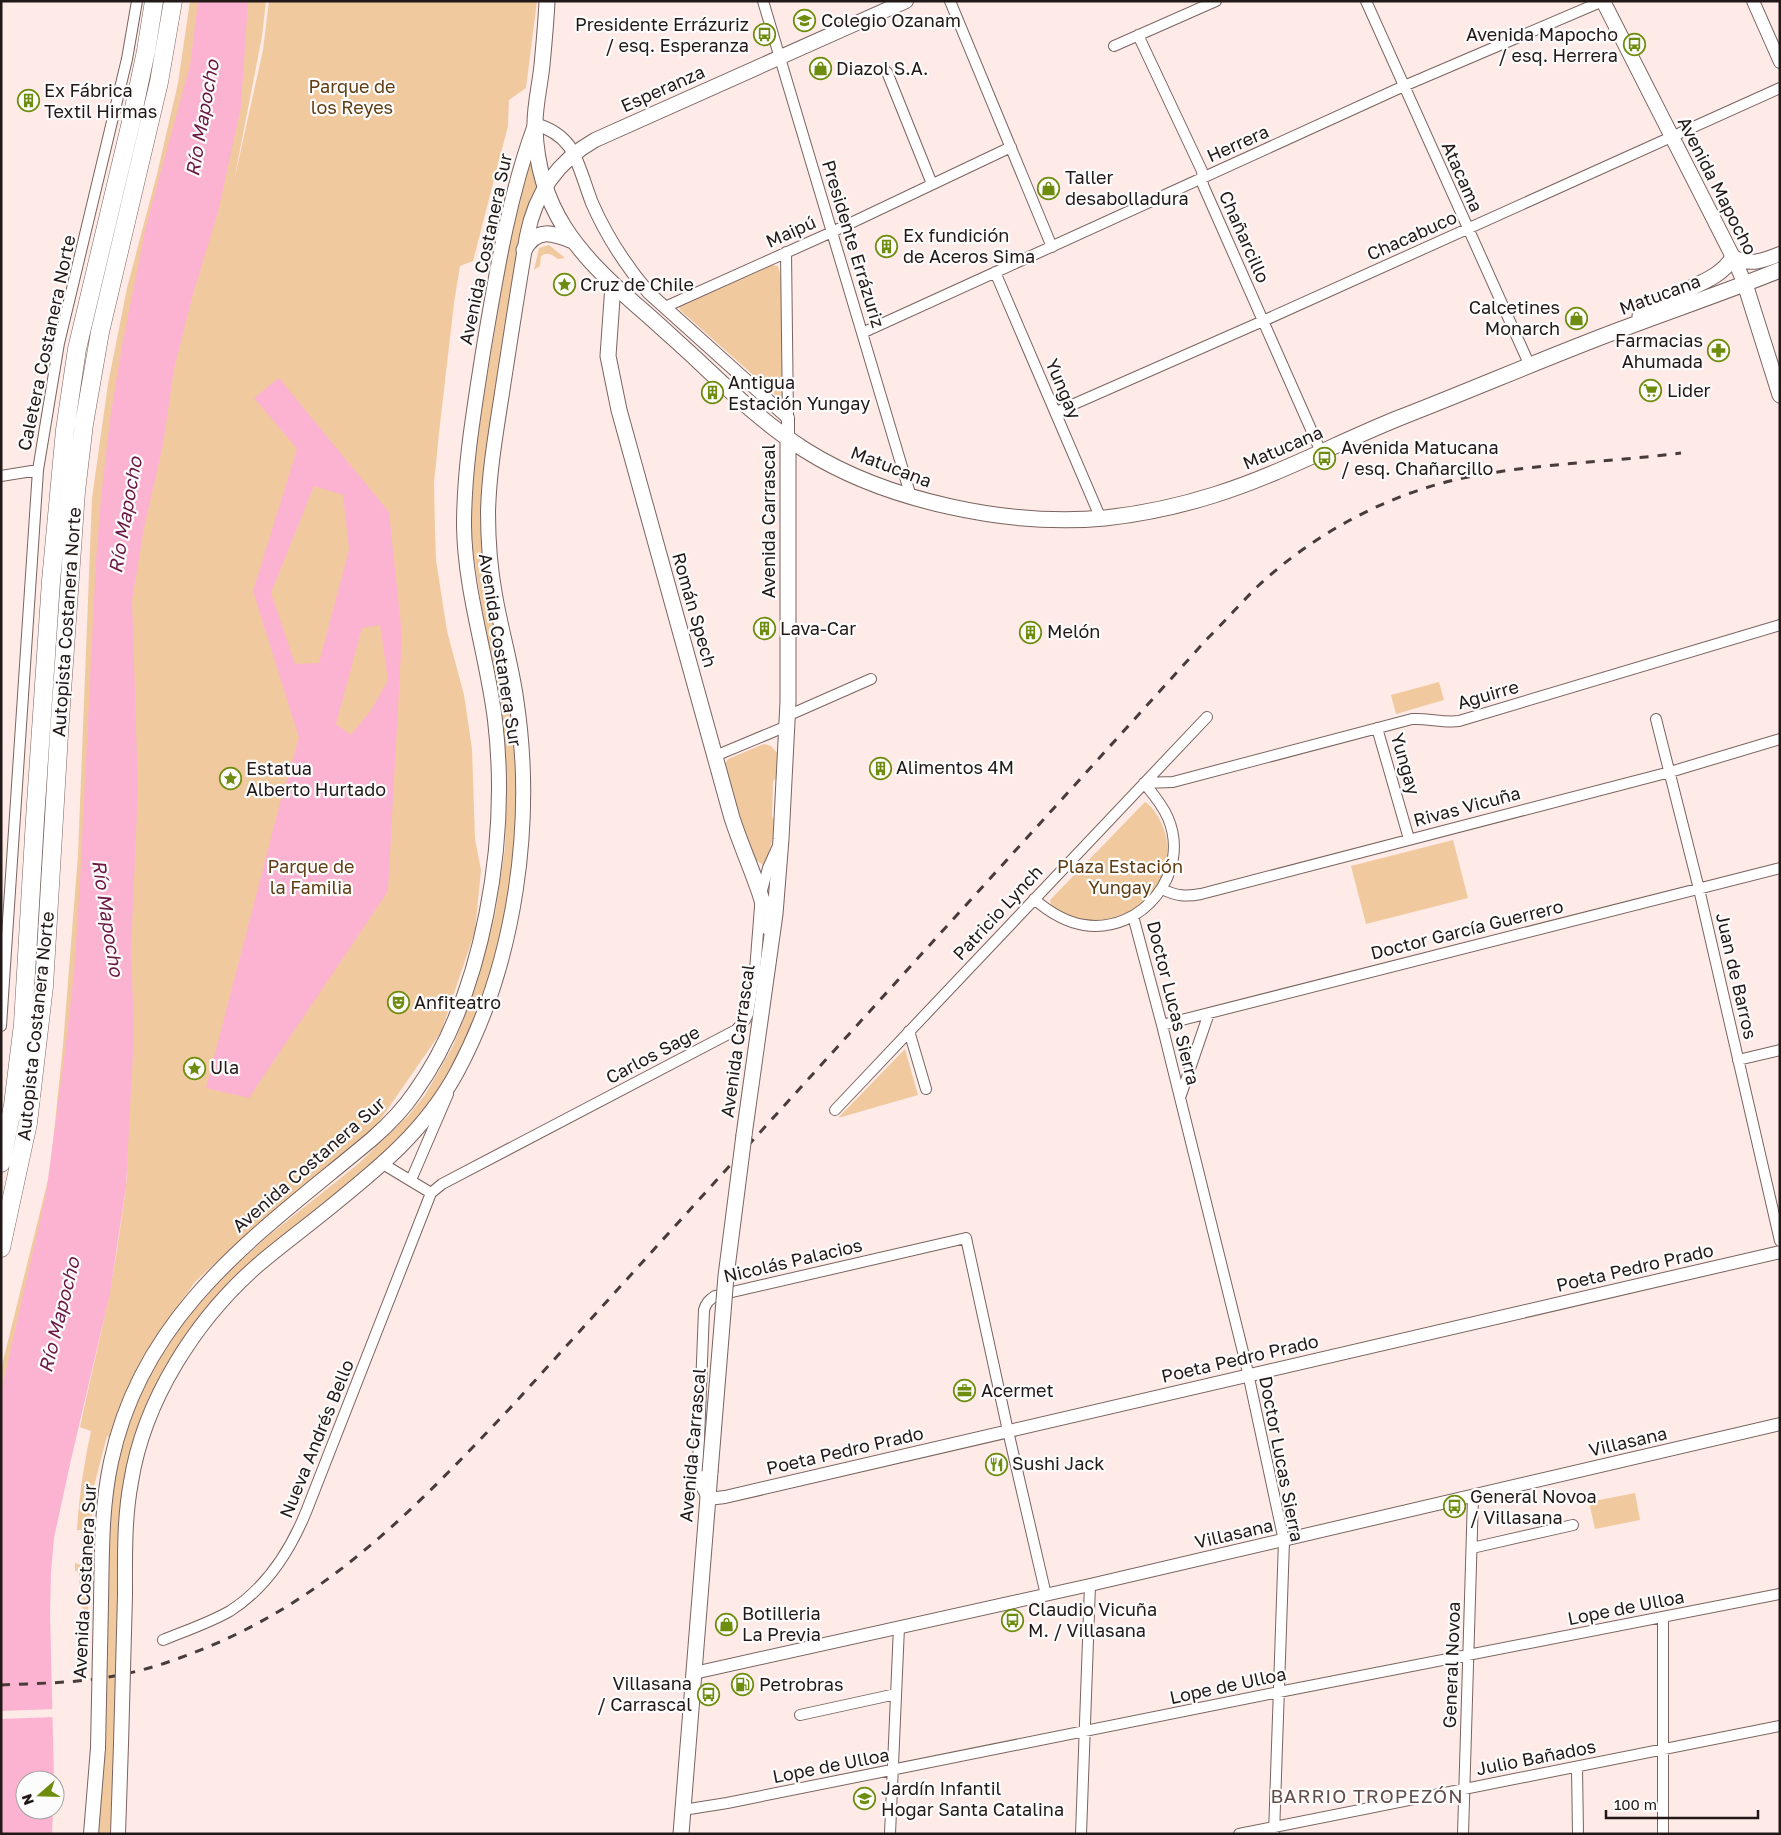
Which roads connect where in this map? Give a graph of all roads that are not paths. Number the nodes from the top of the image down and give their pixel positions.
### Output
1 (137, 1) edge
2 (154, 1) edge
3 (173, 1) edge
4 (547, 1) edge
5 (763, 1) edge
6 (906, 1) edge
7 (950, 1) edge
8 (1216, 1) edge
9 (1366, 1) edge
10 (1602, 1) edge
11 (1753, 1) edge
12 (1138, 35) junction
13 (1114, 46) dead end
14 (780, 58) junction
15 (1780, 62) edge
16 (887, 72) dead end
17 (1404, 86) junction
18 (1780, 88) edge
19 (535, 124) junction
20 (1672, 137) junction
21 (1011, 147) junction
22 (574, 153) junction
23 (1202, 178) junction
24 (932, 184) junction
25 (546, 188) junction
26 (1468, 229) junction
27 (832, 232) junction
28 (573, 241) junction
29 (1052, 247) junction
30 (524, 250) junction
31 (786, 252) junction
32 (1780, 254) edge
33 (1733, 257) junction
34 (1780, 270) edge
35 (996, 272) junction
36 (1745, 284) junction
37 (613, 285) junction
38 (665, 307) junction
39 (1263, 321) junction
40 (1623, 328) junction
41 (862, 333) junction
42 (1530, 366) junction
43 (1780, 395) edge
44 (1056, 412) junction
45 (788, 418) junction
46 (788, 439) junction
47 (1321, 452) junction
48 (38, 470) junction
49 (1, 476) edge
50 (912, 497) junction
51 (1101, 518) junction
52 (1780, 625) edge
53 (871, 679) dead end
54 (1206, 717) dead end
55 (1656, 719) dead end
56 (787, 721) junction
57 (1377, 728) junction
58 (1780, 739) edge
59 (715, 756) junction
60 (1670, 772) junction
61 (1144, 783) junction
62 (1409, 839) junction
63 (1780, 868) edge
64 (768, 886) junction
65 (1162, 889) junction
66 (1699, 889) junction
67 (1034, 899) junction
68 (1134, 916) junction
69 (770, 941) junction
70 (1209, 1013) junction
71 (1162, 1024) junction
72 (1, 1026) edge
73 (909, 1032) junction
74 (1780, 1050) edge
75 (1738, 1060) junction
76 (457, 1072) junction
77 (926, 1090) dead end
78 (1180, 1098) junction
79 (835, 1110) dead end
80 (1, 1163) edge
81 (383, 1164) junction
82 (411, 1180) junction
83 (431, 1193) junction
84 (1780, 1241) edge
85 (1, 1248) edge
86 (1780, 1252) edge
87 (1248, 1375) junction
88 (1780, 1424) edge
89 (1008, 1431) junction
90 (1473, 1496) junction
91 (708, 1499) junction
92 (1573, 1525) dead end
93 (1284, 1541) junction
94 (1472, 1548) junction
95 (1090, 1585) junction
96 (1780, 1594) edge
97 (1046, 1595) junction
98 (1663, 1617) junction
99 (899, 1627) junction
100 (163, 1640) dead end
101 (1469, 1655) junction
102 (694, 1673) junction
103 (1279, 1692) junction
104 (896, 1694) junction
105 (800, 1716) dead end
106 (1780, 1726) edge
107 (1085, 1732) junction
108 (1663, 1749) junction
109 (1577, 1767) junction
110 (892, 1770) junction
111 (1465, 1789) junction
112 (683, 1810) junction
113 (1274, 1830) edge
114 (91, 1834) edge
115 (118, 1834) edge
116 (681, 1834) edge
117 (890, 1834) edge
118 (1081, 1834) edge
119 (1239, 1834) edge
120 (1463, 1834) edge
121 (1578, 1834) edge
122 (1663, 1834) edge

1 - 48 street, Caletera Costanera Norte
2 - 80 highway, Autopista Costanera Norte
3 - 85 highway, Autopista Costanera Norte
4 - 19 main road, Matucana
5 - 14 street, Presidente Errázuriz
6 - 14 main road, Esperanza
7 - 21 street
8 - 12 street
9 - 17 street, Atacama
10 - 17 street, Herrera
10 - 20 main road, Avenida Mapocho
11 - 15 street
12 - 13 street
12 - 23 street, Chañarcillo
14 - 22 main road, Esperanza
14 - 27 street, Presidente Errázuriz
16 - 24 street
17 - 23 street, Herrera
17 - 26 street, Atacama
18 - 20 street, Chacabuco
19 - 22 street
19 - 25 main road, Matucana
19 - 114 main road, Avenida Costanera Sur, bridge
20 - 26 street, Chacabuco
20 - 33 main road, Avenida Mapocho
21 - 24 street, Maipú
21 - 29 street
22 - 25 main road, Avenida Costanera Sur
22 - 38 street
23 - 29 street, Herrera
23 - 39 street, Chañarcillo
24 - 27 street, Maipú
25 - 28 main road, Matucana
25 - 30 main road, Avenida Costanera Sur
26 - 39 street, Chacabuco
26 - 42 street, Atacama
27 - 31 street, Maipú
27 - 41 street, Presidente Errázuriz
28 - 30 main road
28 - 37 main road, Matucana
29 - 35 street, Herrera
30 - 76 main road, Avenida Costanera Sur
31 - 38 street, Maipú
31 - 45 street, Avenida Carrascal
32 - 33 main road
33 - 36 main road, Avenida Mapocho
33 - 40 main road
34 - 36 main road, Matucana
35 - 41 street, Herrera
35 - 44 street, Yungay
36 - 40 main road, Matucana
36 - 43 main road, Avenida Mapocho
37 - 46 main road, Matucana
37 - 59 main road, Román Spech
38 - 45 street
39 - 44 street, Chacabuco
39 - 47 street, Chañarcillo
40 - 42 main road, Matucana
41 - 50 street, Presidente Errázuriz
42 - 47 main road, Matucana
44 - 51 street, Yungay
45 - 46 street, Avenida Carrascal
46 - 50 main road, Matucana
46 - 56 main road, Avenida Carrascal
47 - 51 main road, Matucana
48 - 49 street
48 - 72 street, Caletera Costanera Norte
50 - 51 main road, Matucana
52 - 57 street, Aguirre
53 - 56 street
54 - 61 street, Patricio Lynch
55 - 60 street, Juan de Barros
56 - 59 street
56 - 64 main road, Avenida Carrascal
57 - 61 street, Aguirre
57 - 62 street, Yungay
58 - 60 street, Rivas Vicuña
59 - 64 main road, Román Spech
60 - 62 street, Rivas Vicuña
60 - 66 street, Juan de Barros
61 - 65 street
61 - 67 street, Patricio Lynch
62 - 65 street, Rivas Vicuña
63 - 66 street, Doctor García Guerrero
64 - 69 main road, Avenida Carrascal
64 - 69 main road, Román Spech
64 - 83 street, Carlos Sage
65 - 68 street
66 - 70 street, Doctor García Guerrero
66 - 75 street, Juan de Barros
67 - 68 street
67 - 73 street, Patricio Lynch
68 - 71 street, Doctor Lucas Sierra
69 - 91 main road, Avenida Carrascal, bridge
70 - 71 street, Doctor García Guerrero
70 - 78 street, Doctor Lucas Sierra
71 - 78 street, Doctor Lucas Sierra
73 - 77 street
73 - 79 street, Patricio Lynch
74 - 75 street
75 - 84 street, Juan de Barros
76 - 81 main road, Avenida Costanera Sur
76 - 82 street
78 - 87 street, Doctor Lucas Sierra
81 - 82 street
81 - 115 main road, Avenida Costanera Sur, bridge
82 - 83 street
83 - 100 street, Nueva Andrés Bello
86 - 87 street, Poeta Pedro Prado
87 - 89 street, Poeta Pedro Prado
87 - 93 street, Doctor Lucas Sierra
88 - 90 street, Villasana
89 - 91 street, Poeta Pedro Prado
89 - 91 street, Nicolás Palacios
89 - 97 street
90 - 93 street, Villasana
90 - 94 street, General Novoa
91 - 102 main road, Avenida Carrascal
92 - 94 street
93 - 95 street, Villasana
93 - 103 street, Doctor Lucas Sierra
94 - 101 street, General Novoa
95 - 97 street, Villasana
95 - 107 street
96 - 98 street, Lope de Ulloa
97 - 99 street, Villasana
98 - 101 street, Lope de Ulloa
98 - 108 street
99 - 102 street, Villasana
99 - 104 street
101 - 103 street, Lope de Ulloa
101 - 111 street, General Novoa
102 - 112 main road, Avenida Carrascal
103 - 107 street, Lope de Ulloa
103 - 113 street, Doctor Lucas Sierra
104 - 105 street
104 - 110 street
106 - 108 street, Julio Bañados
107 - 110 street, Lope de Ulloa
107 - 118 street
108 - 109 street, Julio Bañados
108 - 122 street
109 - 111 street, Julio Bañados
109 - 121 street
110 - 112 street, Lope de Ulloa
110 - 117 street
111 - 113 street, Julio Bañados
111 - 120 street, General Novoa
112 - 116 main road, Avenida Carrascal
113 - 119 street, Julio Bañados

